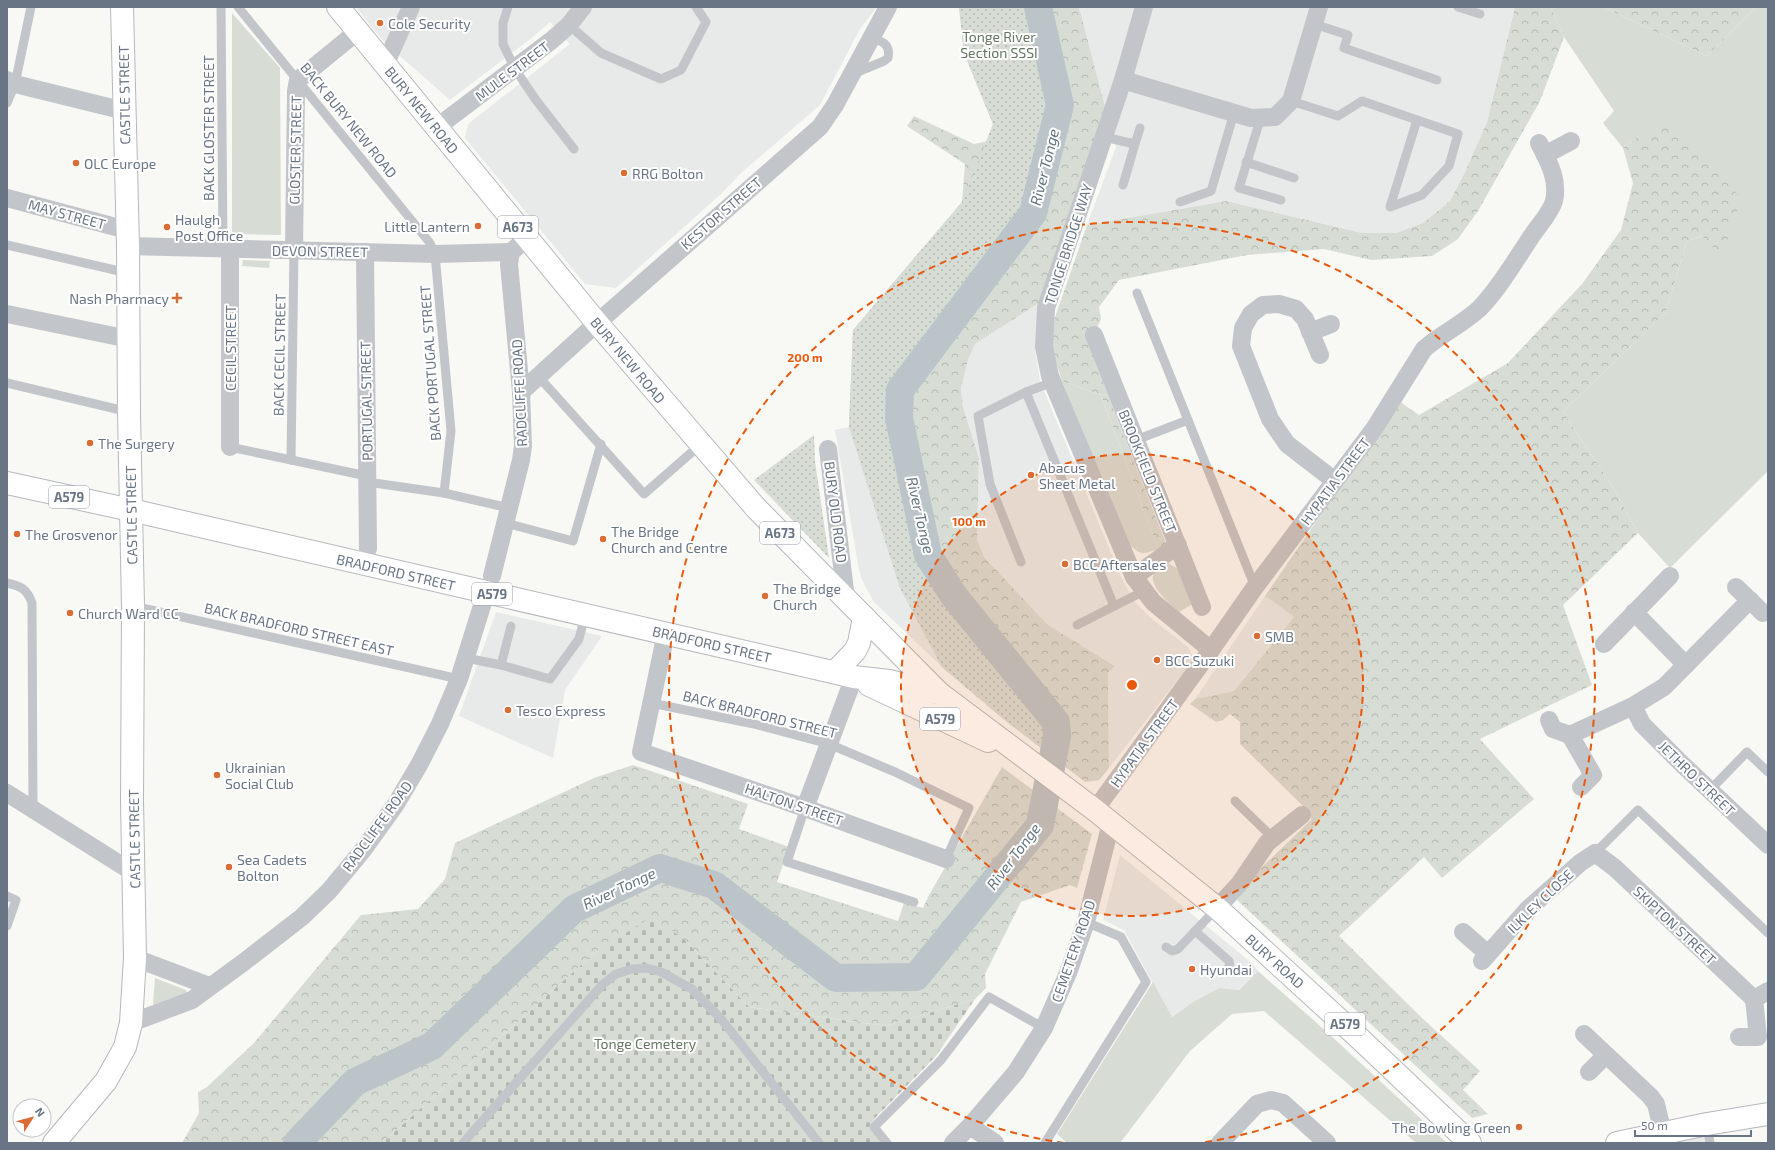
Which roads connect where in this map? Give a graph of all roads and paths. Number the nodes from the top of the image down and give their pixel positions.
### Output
1 (31, 7) edge
2 (122, 7) edge
3 (221, 7) edge
4 (238, 7) edge
5 (338, 7) edge
6 (411, 7) edge
7 (508, 7) edge
8 (696, 7) edge
9 (888, 7) edge
10 (1144, 7) edge
11 (1319, 7) edge
12 (1458, 7) edge
13 (581, 8) edge
14 (1480, 14) dead end
15 (1314, 24) junction
16 (568, 25) junction
17 (358, 31) junction
18 (871, 38) junction
19 (385, 65) junction
20 (515, 69) junction
21 (852, 74) junction
22 (298, 80) junction
23 (1123, 80) junction
24 (1437, 80) dead end
25 (11, 82) edge
26 (1291, 101) junction
27 (7, 103) edge
28 (125, 111) junction
29 (1234, 113) junction
30 (1261, 117) junction
31 (1417, 120) junction
32 (436, 128) junction
33 (1140, 128) dead end
34 (1104, 137) junction
35 (1571, 141) dead end
36 (1135, 144) junction
37 (574, 149) dead end
38 (1246, 162) junction
39 (1294, 178) dead end
40 (1124, 185) dead end
41 (7, 198) edge
42 (1281, 200) dead end
43 (1180, 202) dead end
44 (128, 238) junction
45 (7, 245) edge
46 (519, 245) junction
47 (226, 248) junction
48 (294, 250) junction
49 (365, 252) junction
50 (436, 254) junction
51 (128, 273) junction
52 (1137, 293) dead end
53 (7, 314) edge
54 (597, 323) junction
55 (1331, 324) dead end
56 (1310, 332) junction
57 (1094, 335) dead end
58 (129, 340) junction
59 (1320, 355) dead end
60 (538, 376) junction
61 (1053, 382) junction
62 (7, 383) edge
63 (521, 392) junction
64 (1026, 392) junction
65 (129, 412) junction
66 (1188, 420) junction
67 (1136, 440) junction
68 (601, 444) junction
69 (700, 445) junction
70 (230, 447) joint
71 (828, 449) dead end
72 (291, 460) junction
73 (367, 479) junction
74 (1335, 481) junction
75 (7, 483) edge
76 (444, 493) junction
77 (131, 510) junction
78 (508, 516) junction
79 (1178, 545) junction
80 (368, 549) dead end
81 (1021, 562) dead end
82 (1670, 576) dead end
83 (7, 583) edge
84 (1139, 584) junction
85 (489, 585) junction
86 (1255, 587) junction
87 (1736, 587) dead end
88 (846, 599) junction
89 (1750, 600) junction
90 (133, 606) junction
91 (1114, 606) junction
92 (1202, 607) dead end
93 (1634, 612) junction
94 (1763, 613) dead end
95 (585, 615) junction
96 (864, 617) junction
97 (1077, 625) dead end
98 (511, 626) dead end
99 (666, 633) junction
100 (1604, 644) dead end
101 (1211, 650) junction
102 (466, 658) junction
103 (500, 665) junction
104 (1686, 665) junction
105 (845, 674) junction
106 (459, 679) junction
107 (939, 693) junction
108 (651, 703) junction
109 (1633, 706) junction
110 (1549, 720) dead end
111 (1570, 736) junction
112 (829, 744) junction
113 (1031, 763) junction
114 (1768, 772) edge
115 (1581, 788) dead end
116 (1710, 790) junction
117 (7, 792) edge
118 (1235, 801) dead end
119 (805, 808) junction
120 (33, 809) junction
121 (1302, 815) dead end
122 (1103, 817) junction
123 (1273, 838) junction
124 (1768, 845) edge
125 (1595, 853) junction
126 (946, 859) joint
127 (134, 873) junction
128 (7, 896) edge
129 (914, 902) dead end
130 (1217, 908) junction
131 (1086, 922) junction
132 (7, 926) edge
133 (1195, 931) junction
134 (1463, 932) dead end
135 (1768, 933) edge
136 (1166, 948) dead end
137 (135, 958) junction
138 (1227, 969) dead end
139 (209, 986) junction
140 (1761, 995) edge
141 (131, 1023) junction
142 (1044, 1028) junction
143 (1584, 1034) dead end
144 (1739, 1037) dead end
145 (1606, 1055) junction
146 (1589, 1072) dead end
147 (1768, 1114) edge
148 (970, 1126) junction
149 (1663, 1133) junction
150 (1708, 1134) edge
151 (54, 1143) edge
152 (463, 1143) edge
153 (819, 1143) edge
154 (888, 1143) edge
155 (953, 1143) edge
156 (995, 1143) edge
157 (1045, 1143) edge
158 (1220, 1143) edge
159 (1327, 1143) edge
160 (1470, 1143) edge
161 (1617, 1143) edge

1 - 25 lane
2 - 28 main road, CASTLE STREET
3 - 47 lane, BACK GLOSTER STREET
4 - 22 lane, BACK BURY NEW ROAD
5 - 17 main road, BURY NEW ROAD / A673
6 - 19 street
7 - 20 lane
8 - 16 lane
9 - 18 street, KESTOR STREET
10 - 23 street, TONGE BRIDGE WAY
11 - 15 street
12 - 14 lane
13 - 16 street, MULE STREET
15 - 24 lane
15 - 26 street
16 - 20 street, MULE STREET
17 - 19 main road, BURY NEW ROAD / A673
17 - 22 street, GLOSTER STREET
18 - 21 street, KESTOR STREET
18 - 21 lane
19 - 32 main road, BURY NEW ROAD / A673
20 - 32 street, MULE STREET
20 - 37 lane
21 - 54 street, KESTOR STREET
22 - 48 street, GLOSTER STREET
22 - 50 lane, BACK BURY NEW ROAD
23 - 29 street
23 - 34 street, TONGE BRIDGE WAY
25 - 27 lane
25 - 28 street
26 - 30 street
26 - 31 lane
28 - 44 main road, CASTLE STREET
29 - 30 street
29 - 43 lane
30 - 38 lane
31 - 31 lane
32 - 46 main road, BURY NEW ROAD / A673
33 - 36 lane
34 - 36 lane
34 - 61 street, TONGE BRIDGE WAY
35 - 74 street, HYPATIA STREET
36 - 40 lane
38 - 39 lane
38 - 42 lane
41 - 44 street, MAY STREET
44 - 47 street, DEVON STREET
44 - 51 main road, CASTLE STREET
45 - 51 lane
46 - 50 street, DEVON STREET
46 - 54 main road, BURY NEW ROAD / A673
46 - 63 street, RADCLIFFE ROAD
47 - 48 street, DEVON STREET
47 - 70 street, CECIL STREET
48 - 49 street, DEVON STREET
48 - 72 lane, BACK CECIL STREET
49 - 50 street, DEVON STREET
49 - 73 street, PORTUGAL STREET
50 - 76 lane, BACK PORTUGAL STREET
51 - 58 main road, CASTLE STREET
52 - 66 lane
53 - 58 street
54 - 60 street, KESTOR STREET
54 - 69 main road, BURY NEW ROAD / A673
55 - 56 street
56 - 59 street
56 - 74 street
57 - 67 street, BROOKFIELD STREET
58 - 65 main road, CASTLE STREET
60 - 63 street, KESTOR STREET
60 - 68 lane
61 - 64 lane
61 - 84 street, TONGE BRIDGE WAY
62 - 65 lane
63 - 78 street, RADCLIFFE ROAD
64 - 81 lane
64 - 91 lane
65 - 77 main road, CASTLE STREET
66 - 67 lane
66 - 86 lane
67 - 79 street, BROOKFIELD STREET
68 - 69 lane
68 - 78 lane
69 - 88 main road, BURY NEW ROAD / A673
70 - 72 lane
71 - 88 street, BURY OLD ROAD
72 - 73 lane
73 - 76 lane
73 - 80 street, PORTUGAL STREET
74 - 86 street, HYPATIA STREET
75 - 77 main road, BRADFORD STREET / A579
76 - 78 lane
77 - 85 main road, BRADFORD STREET / A579
77 - 90 main road, CASTLE STREET
78 - 85 street, RADCLIFFE ROAD
79 - 84 street
79 - 92 street, BROOKFIELD STREET
82 - 93 street
83 - 120 lane
84 - 91 lane
84 - 101 street, TONGE BRIDGE WAY
85 - 95 main road, BRADFORD STREET / A579
85 - 102 street, RADCLIFFE ROAD
86 - 101 street, HYPATIA STREET
87 - 89 street
88 - 96 main road, BURY NEW ROAD / A673
89 - 94 street
89 - 104 street
90 - 106 lane, BACK BRADFORD STREET EAST
90 - 127 main road, CASTLE STREET
91 - 97 lane
93 - 100 street
93 - 104 street
95 - 99 main road, BRADFORD STREET / A579
95 - 103 lane
96 - 105 main road
96 - 107 main road, BURY NEW ROAD / A673
98 - 103 lane
99 - 105 main road, BRADFORD STREET / A579
99 - 108 street
101 - 122 street, HYPATIA STREET
102 - 103 lane
102 - 106 street, RADCLIFFE ROAD
104 - 109 street
105 - 107 main road, BRADFORD STREET / A579
105 - 112 street
105 - 113 main road, BRADFORD STREET / A579
106 - 139 street, RADCLIFFE ROAD
107 - 113 main road, A579
108 - 112 lane, BACK BRADFORD STREET
108 - 119 street, HALTON STREET
109 - 111 street
109 - 116 street, JETHRO STREET
110 - 111 street
111 - 115 street
112 - 119 street
112 - 126 lane, BACK BRADFORD STREET
113 - 122 main road, BURY ROAD / A579
114 - 116 lane
116 - 124 street, JETHRO STREET
117 - 120 street
118 - 123 lane
119 - 126 street, HALTON STREET
119 - 129 lane
120 - 127 street
121 - 123 street
122 - 130 main road, BURY ROAD / A579
122 - 131 street, CEMETERY ROAD
123 - 130 street
125 - 134 street, ILKLEY CLOSE
125 - 135 lane
125 - 140 street, SKIPTON STREET
127 - 137 main road, CASTLE STREET
128 - 132 lane
130 - 133 lane
130 - 160 main road, BURY ROAD / A579
131 - 142 street, CEMETERY ROAD
131 - 157 lane
133 - 136 lane
133 - 138 lane
137 - 139 street
137 - 141 main road, CASTLE STREET
139 - 141 street, RADCLIFFE ROAD
140 - 144 street
141 - 151 main road
142 - 148 street, CEMETERY ROAD
142 - 154 lane
143 - 145 street
145 - 146 street
145 - 149 street
147 - 150 main road
148 - 155 street, CEMETERY ROAD
148 - 156 street
149 - 150 main road
149 - 161 main road
152 - 153 lane
158 - 159 street

